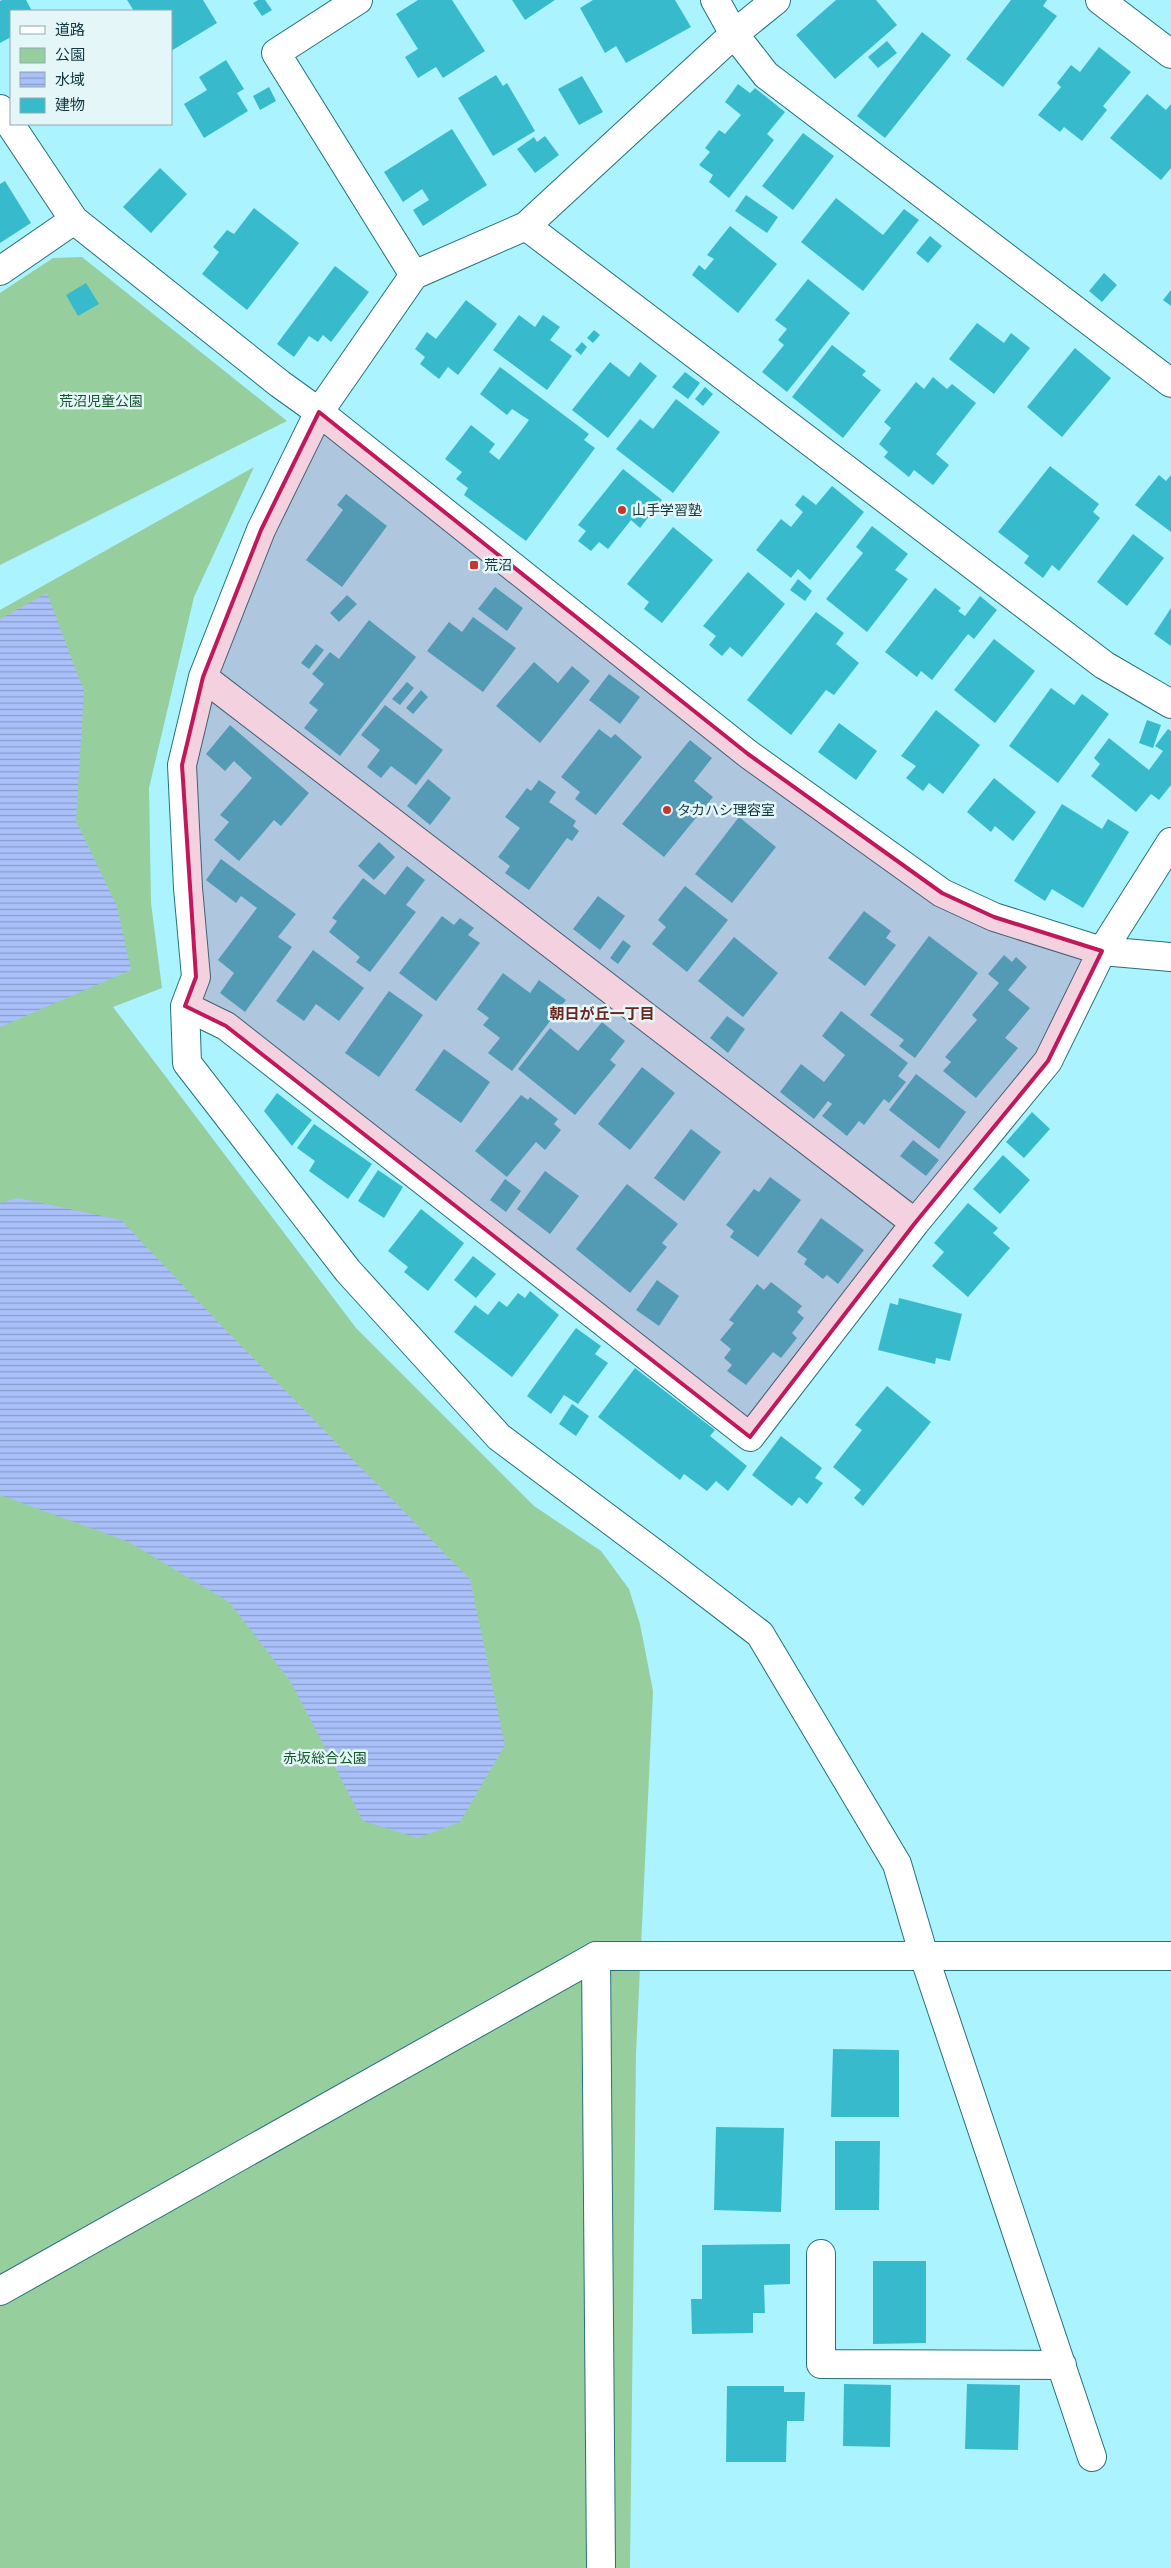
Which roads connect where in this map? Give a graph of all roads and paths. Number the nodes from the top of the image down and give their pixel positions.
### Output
1 (358, 0) edge
2 (715, 0) edge
3 (776, 0) edge
4 (1100, 0) edge
5 (734, 34) junction
6 (1171, 54) edge
7 (0, 109) edge
8 (10, 124) edge
9 (11, 125) edge
10 (74, 220) junction
11 (526, 226) junction
12 (0, 271) edge
13 (414, 275) junction
14 (1171, 384) edge
15 (319, 412) junction
16 (203, 677) junction
17 (1171, 704) edge
18 (1171, 842) edge
19 (1102, 950) junction
20 (1171, 957) edge
21 (185, 1006) junction
22 (915, 1223) junction
23 (596, 1956) junction
24 (924, 1956) junction
25 (1171, 1956) edge
26 (821, 2254) dead end
27 (0, 2291) edge
28 (1062, 2365) junction
29 (1092, 2457) dead end
30 (601, 2568) edge

1 - 13 street
2 - 5 street
3 - 5 street
4 - 6 street
5 - 11 street
5 - 14 street
7 - 8 street
9 - 10 street
10 - 12 street
10 - 15 street
11 - 13 street
11 - 17 street
13 - 15 street
15 - 16 street
15 - 19 street
16 - 21 street
16 - 22 street
18 - 19 street
19 - 20 street
19 - 22 street
21 - 22 street
21 - 24 street
23 - 24 street
23 - 27 street
23 - 30 street
24 - 25 street
24 - 28 street
26 - 28 street
28 - 29 street

